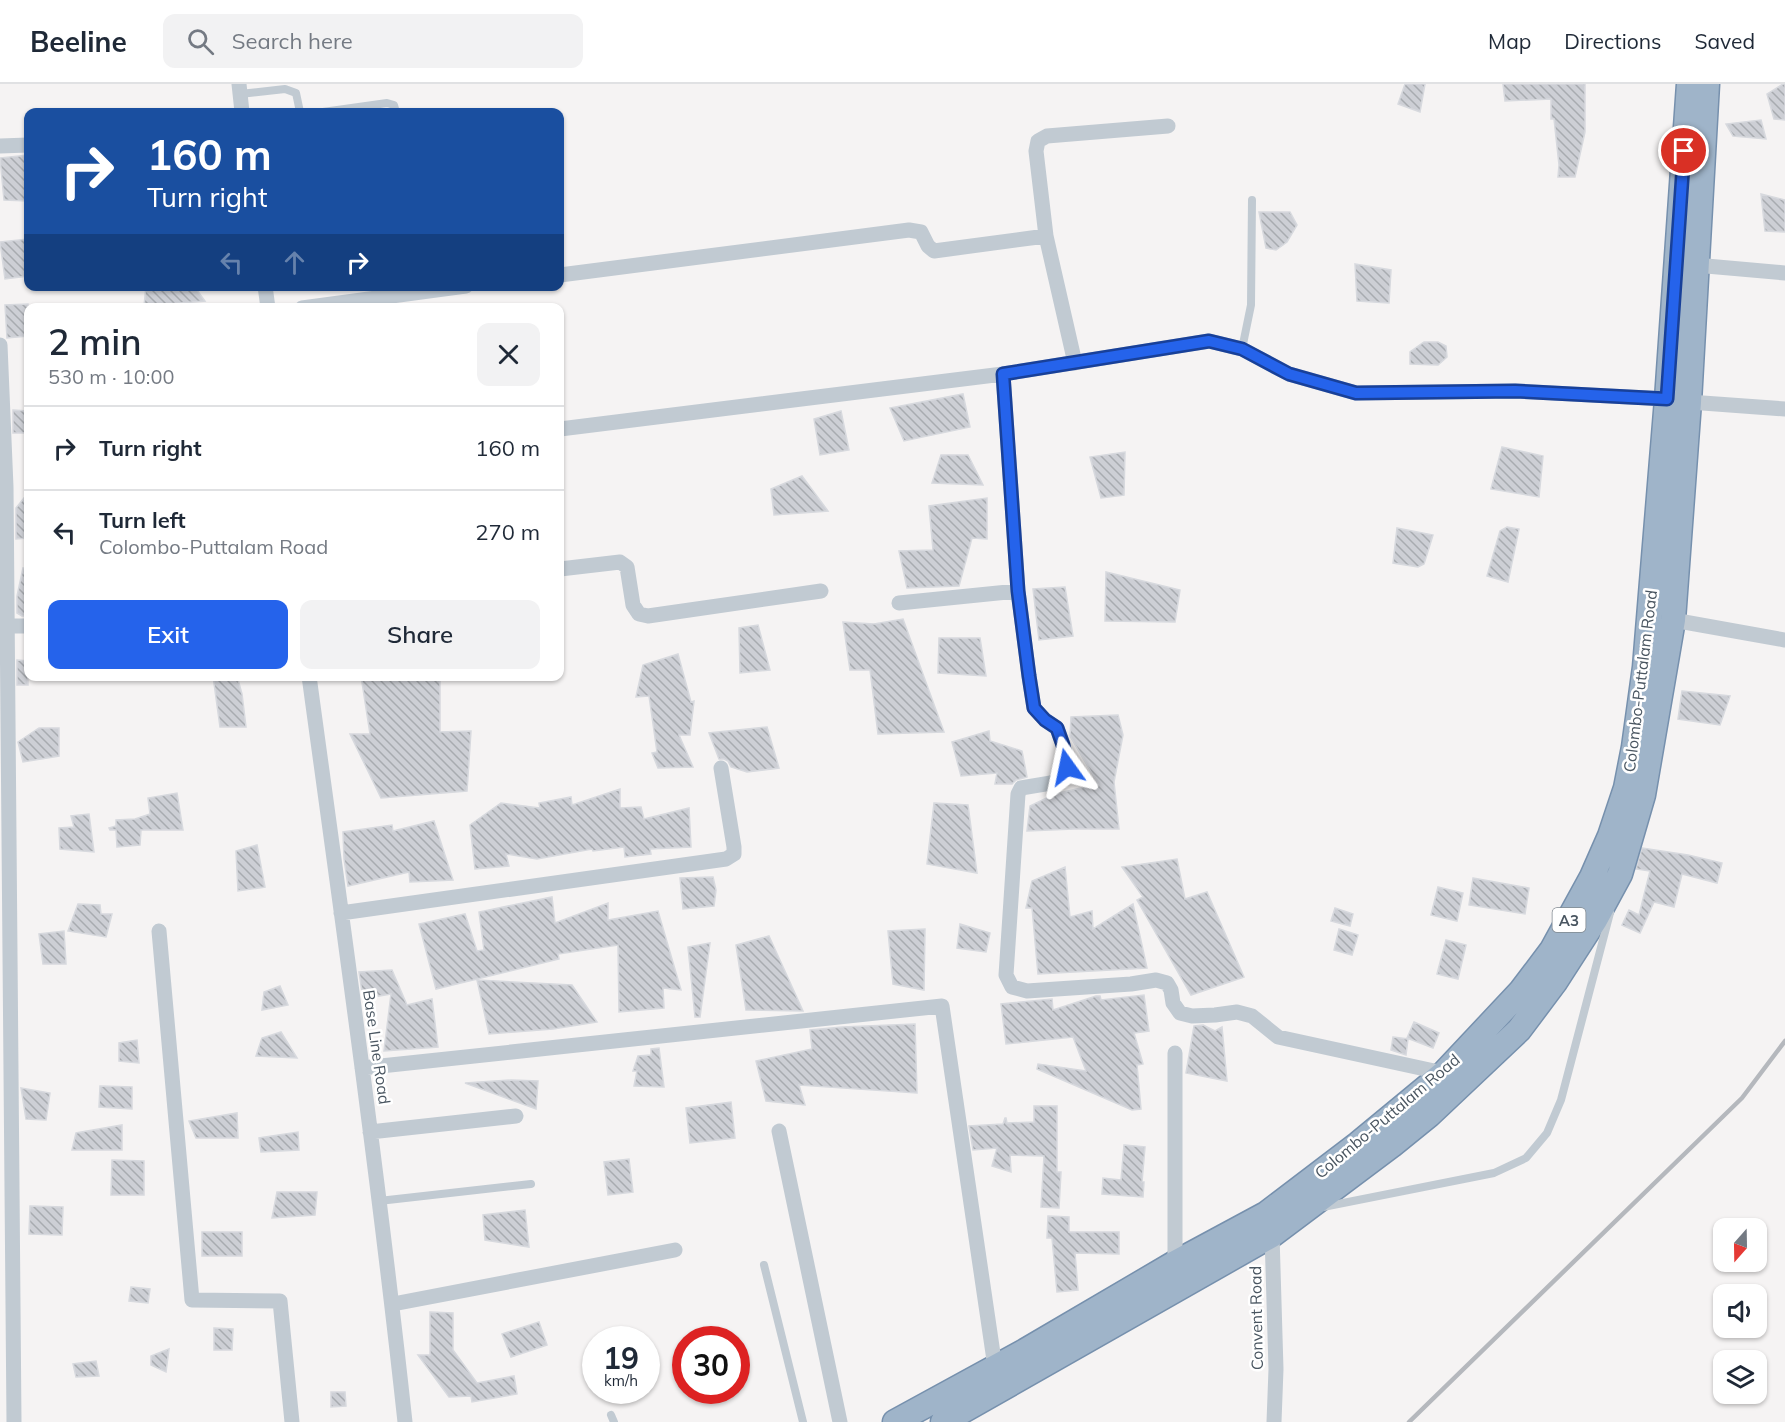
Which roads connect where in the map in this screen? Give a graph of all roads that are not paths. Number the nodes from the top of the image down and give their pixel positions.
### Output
1 (1689, 84) edge
2 (1707, 84) edge
3 (239, 89) edge
4 (241, 108) edge
5 (299, 108) edge
6 (352, 108) edge
7 (395, 108) edge
8 (1168, 126) dead end
9 (24, 145) edge
10 (0, 146) edge
11 (1252, 201) dead end
12 (1046, 236) junction
13 (1695, 265) junction
14 (1785, 273) edge
15 (564, 274) edge
16 (429, 291) edge
17 (339, 303) edge
18 (0, 345) edge
19 (1242, 349) junction
20 (1075, 363) junction
21 (1003, 374) junction
22 (1678, 400) junction
23 (1785, 409) edge
24 (564, 429) edge
25 (564, 569) edge
26 (821, 591) dead end
27 (1018, 591) junction
28 (899, 603) dead end
29 (1673, 620) junction
30 (8, 626) junction
31 (24, 626) edge
32 (1785, 640) edge
33 (310, 681) edge
34 (721, 768) dead end
35 (1620, 874) junction
36 (341, 913) junction
37 (159, 931) dead end
38 (1174, 1053) dead end
39 (362, 1068) junction
40 (1444, 1073) junction
41 (1466, 1081) junction
42 (516, 1116) dead end
43 (779, 1131) dead end
44 (370, 1132) junction
45 (531, 1184) dead end
46 (379, 1201) junction
47 (1304, 1211) junction
48 (1269, 1224) junction
49 (675, 1250) dead end
50 (1175, 1263) junction
51 (765, 1265) dead end
52 (393, 1304) junction
53 (996, 1367) junction
54 (14, 1422) edge
55 (292, 1422) edge
56 (405, 1422) edge
57 (802, 1422) edge
58 (840, 1422) edge
59 (895, 1422) edge
60 (943, 1422) edge
61 (1274, 1422) edge

1 - 22 highway, Colombo-Puttalam Road / A3
2 - 13 highway, Colombo-Puttalam Road / A3
3 - 4 street
3 - 5 lane
6 - 7 lane
8 - 12 street
9 - 10 street
11 - 19 lane
12 - 15 street
12 - 20 street
13 - 14 street
13 - 22 highway, Colombo-Puttalam Road / A3
16 - 17 street
18 - 30 street
19 - 20 street
19 - 22 street
20 - 21 street
21 - 24 street
21 - 27 street
22 - 23 street
22 - 29 highway, Colombo-Puttalam Road / A3
22 - 40 highway, Colombo-Puttalam Road / A3
25 - 26 street
27 - 28 street
27 - 40 street
29 - 32 street
29 - 35 highway, Colombo-Puttalam Road / A3
30 - 31 street
30 - 54 street
33 - 36 street, Base Line Road
34 - 36 street
35 - 41 highway, Colombo-Puttalam Road / A3
35 - 47 lane
36 - 39 street, Base Line Road
37 - 55 street
38 - 50 street
39 - 44 street, Base Line Road
39 - 53 street
40 - 41 street
40 - 48 highway, Colombo-Puttalam Road / A3
41 - 47 highway, Colombo-Puttalam Road / A3
42 - 44 street
43 - 58 street
44 - 46 street, Base Line Road
45 - 46 lane
46 - 52 street, Base Line Road
47 - 48 highway, Colombo-Puttalam Road / A3
48 - 50 highway, Colombo-Puttalam Road / A3
48 - 60 highway, Colombo-Puttalam Road / A3
48 - 61 street, Convent Road
49 - 52 street
50 - 53 highway, Colombo-Puttalam Road / A3
51 - 57 lane
52 - 56 street, Base Line Road
53 - 59 highway, Colombo-Puttalam Road / A3

